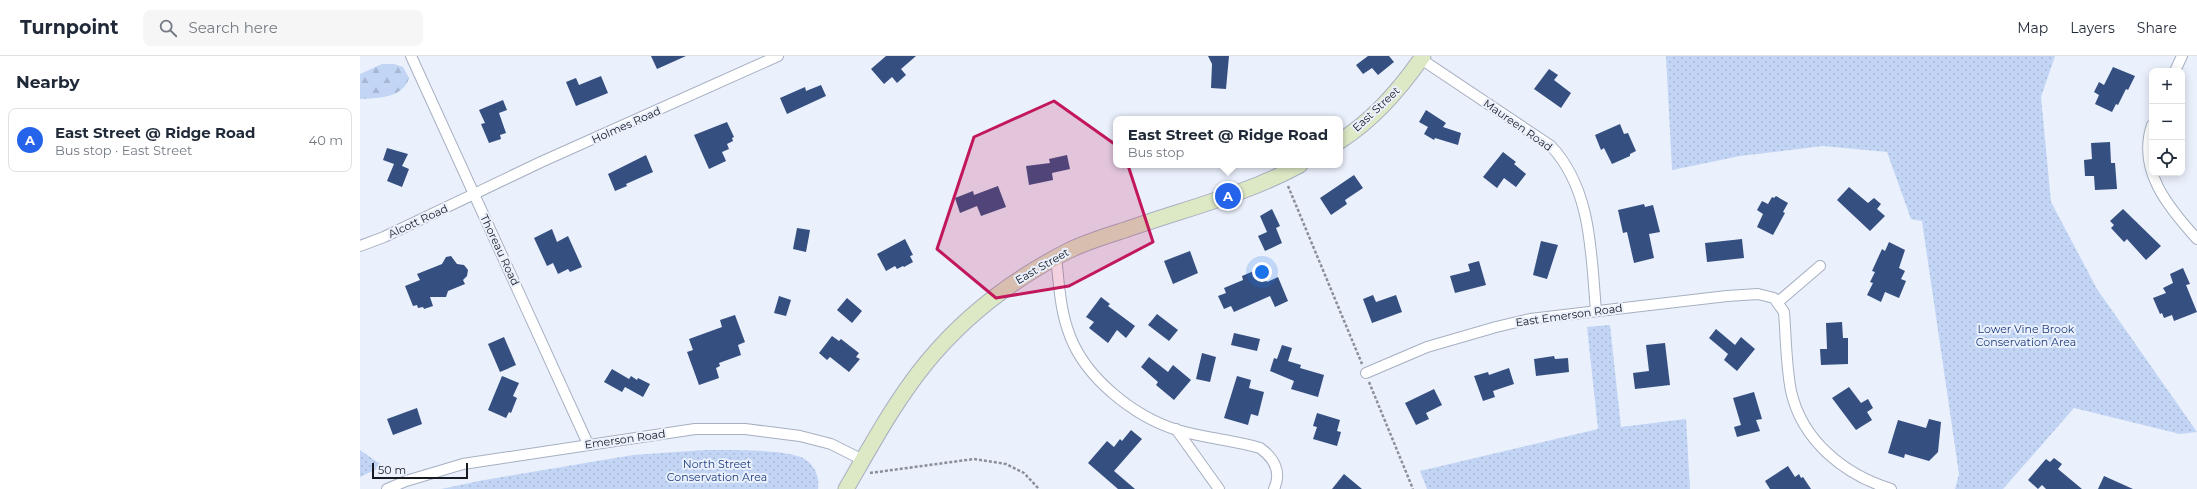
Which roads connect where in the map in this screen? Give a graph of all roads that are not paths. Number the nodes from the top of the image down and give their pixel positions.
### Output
1 (411, 56) edge
2 (778, 56) edge
3 (2182, 56) edge
4 (1422, 58) edge
5 (2176, 68) edge
6 (1343, 139) edge
7 (2150, 140) edge
8 (1294, 168) edge
9 (474, 194) junction
10 (2197, 239) edge
11 (360, 246) edge
12 (1056, 258) junction
13 (1820, 266) dead end
14 (1778, 302) junction
15 (1596, 311) junction
16 (1366, 373) road end
17 (1176, 429) junction
18 (588, 444) junction
19 (863, 460) junction
20 (387, 489) edge
21 (846, 489) edge
22 (1219, 489) edge
23 (1274, 489) edge
24 (1891, 489) edge

1 - 9 street, Thoreau Road
2 - 9 street, Holmes Road
3 - 5 street
4 - 6 street, East Street
4 - 15 street, Maureen Road
7 - 10 street
8 - 12 street, East Street
9 - 11 street, Alcott Road
9 - 18 street, Thoreau Road
12 - 17 street
12 - 19 street, East Street
13 - 14 street
14 - 15 street, East Emerson Road
14 - 24 street
15 - 16 street, East Emerson Road
17 - 22 street
17 - 23 street
18 - 19 street, Emerson Road
18 - 20 street, Emerson Road
19 - 21 street, East Street

